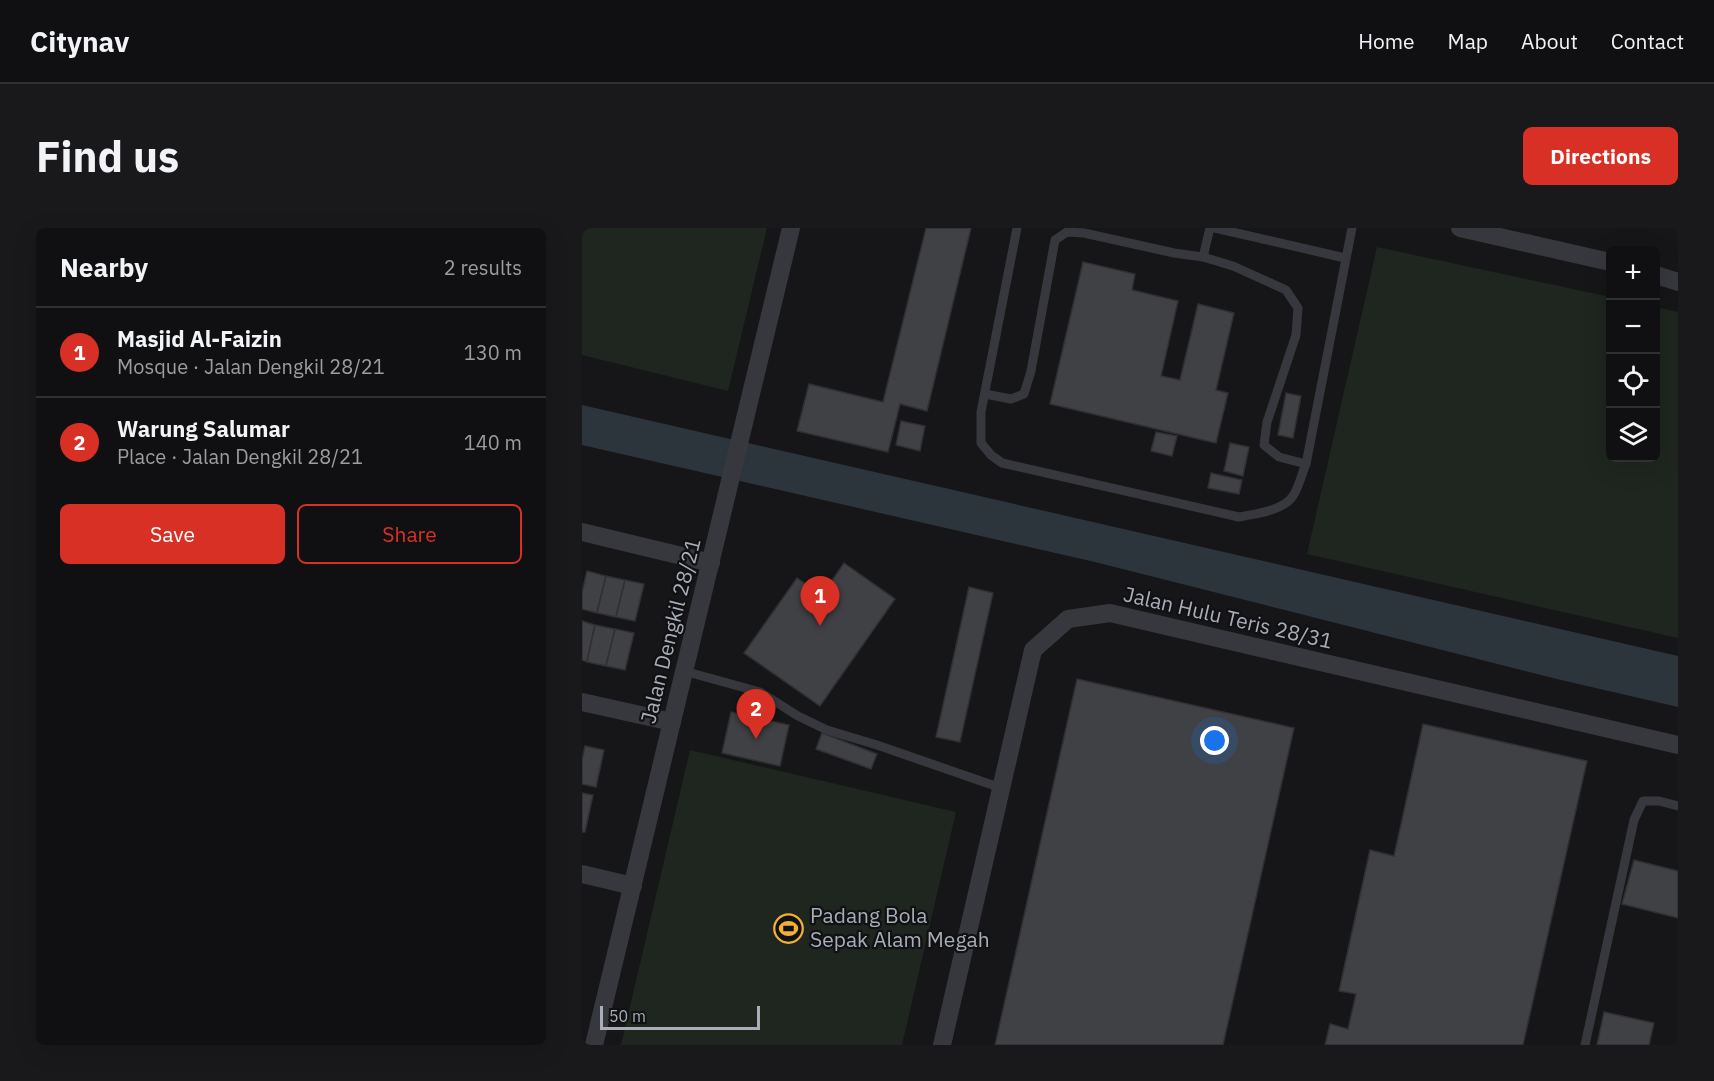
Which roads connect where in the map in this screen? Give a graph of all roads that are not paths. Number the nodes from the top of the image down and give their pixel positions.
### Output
1 (791, 228) edge
2 (1017, 228) edge
3 (1210, 228) edge
4 (1215, 228) edge
5 (1352, 228) edge
6 (1460, 228) edge
7 (1203, 257) junction
8 (1345, 258) junction
9 (1606, 261) edge
10 (1660, 276) edge
11 (1678, 282) edge
12 (984, 393) junction
13 (1306, 464) junction
14 (582, 532) edge
15 (711, 563) junction
16 (684, 671) junction
17 (582, 702) edge
18 (672, 722) junction
19 (1678, 745) edge
20 (1001, 788) junction
21 (1678, 806) edge
22 (582, 874) edge
23 (633, 886) junction
24 (594, 1045) edge
25 (942, 1045) edge
26 (1585, 1045) edge

1 - 15 street, Jalan Dengkil 28/21
2 - 12 lane
3 - 7 lane
4 - 8 lane
5 - 8 lane
6 - 9 street
7 - 12 lane
7 - 13 lane
8 - 13 lane
10 - 11 street
12 - 13 lane
14 - 15 street
15 - 16 street, Jalan Dengkil 28/21
16 - 18 street, Jalan Dengkil 28/21
16 - 20 lane
17 - 18 street
18 - 23 street, Jalan Dengkil 28/21
19 - 20 street, Jalan Hulu Teris 28/31
20 - 25 street, Jalan Hulu Teris 28/31
21 - 26 lane
22 - 23 street
23 - 24 street, Jalan Dengkil 28/21

